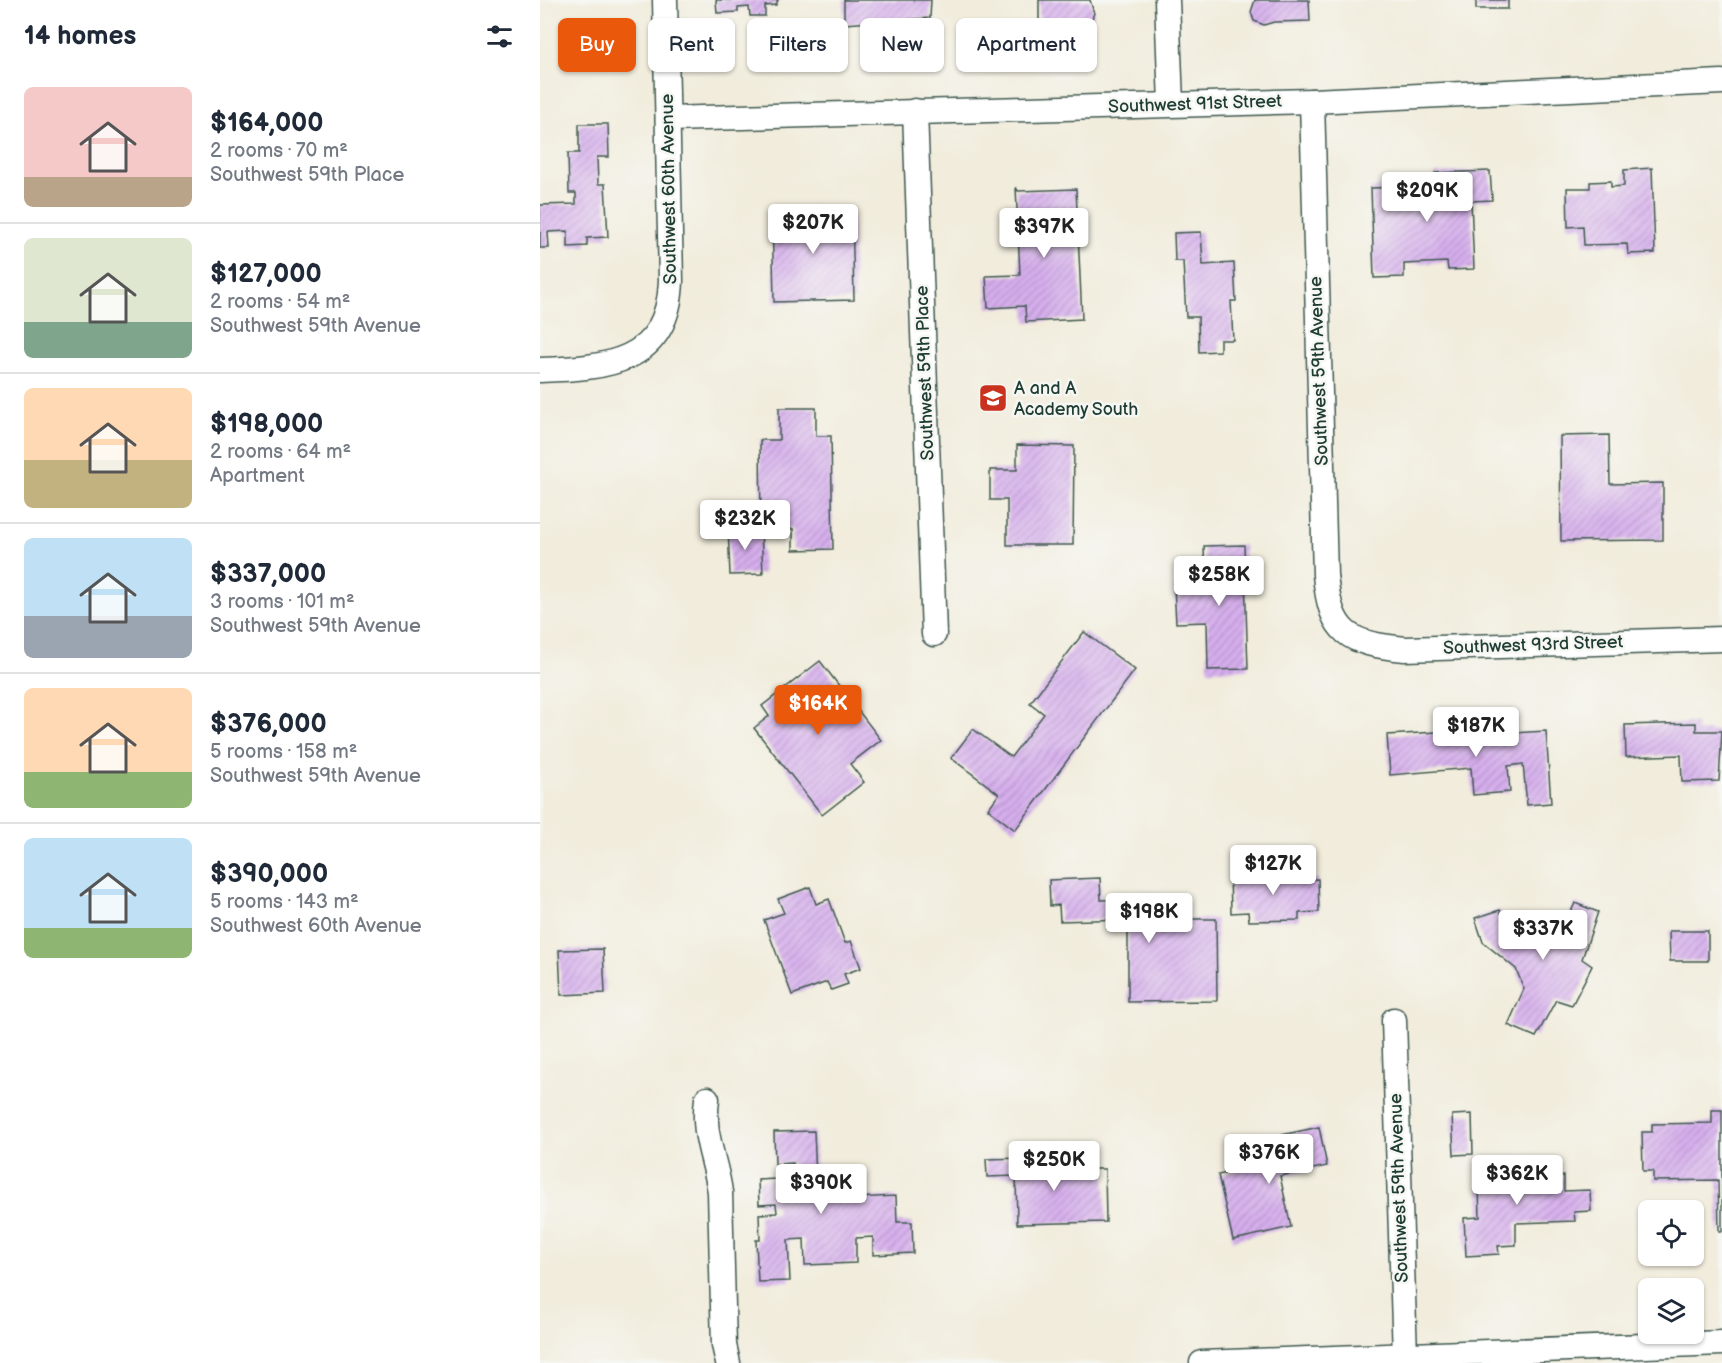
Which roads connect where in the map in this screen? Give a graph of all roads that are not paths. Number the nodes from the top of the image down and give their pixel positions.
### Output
1 (665, 0) edge
2 (1167, 0) edge
3 (1722, 82) edge
4 (1312, 101) junction
5 (1171, 104) junction
6 (915, 111) junction
7 (668, 119) junction
8 (540, 370) edge
9 (934, 634) dead end
10 (1346, 635) joint
11 (1722, 639) edge
12 (1394, 1020) dead end
13 (706, 1099) dead end
14 (1722, 1343) edge
15 (1405, 1356) junction
16 (728, 1363) edge
17 (1202, 1363) edge

1 - 7 street, Southwest 60th Avenue
2 - 5 street
3 - 4 street, Southwest 91st Street
4 - 5 street, Southwest 91st Street
4 - 10 street, Southwest 59th Avenue
5 - 6 street, Southwest 91st Street
6 - 7 street, Southwest 91st Street
6 - 9 street, Southwest 59th Place
7 - 8 street, Southwest 60th Avenue
10 - 11 street, Southwest 93rd Street
12 - 15 street, Southwest 59th Avenue
13 - 16 street
14 - 15 street
15 - 17 street

